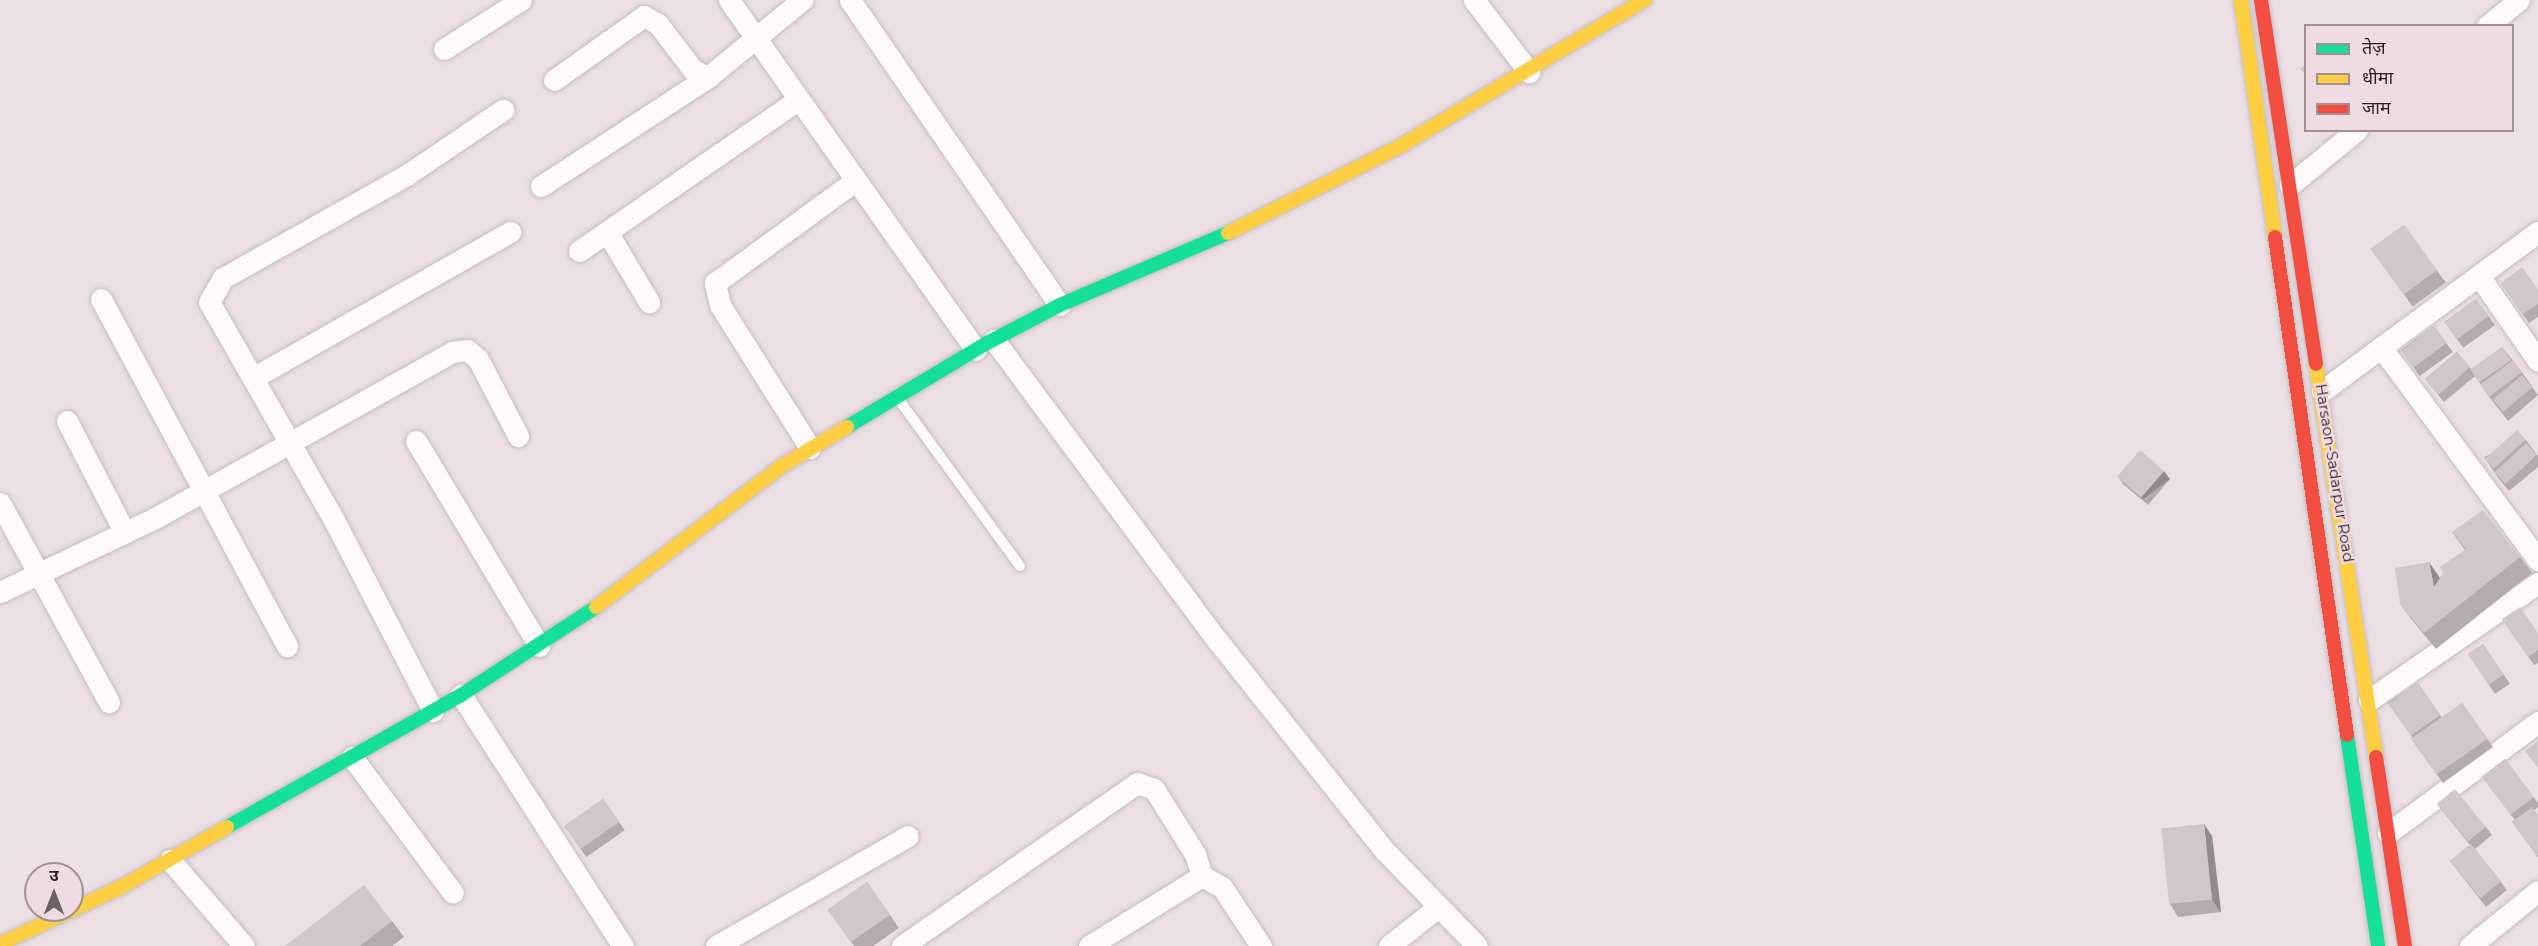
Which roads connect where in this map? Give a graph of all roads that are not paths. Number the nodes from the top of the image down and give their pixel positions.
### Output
1 (521, 0) edge
2 (729, 0) edge
3 (802, 0) edge
4 (850, 0) edge
5 (1474, 0) edge
6 (1645, 0) edge
7 (2241, 0) edge
8 (2261, 0) edge
9 (2519, 0) edge
10 (2489, 24) edge
11 (755, 38) junction
12 (444, 49) dead end
13 (1529, 72) junction
14 (708, 77) junction
15 (554, 80) dead end
16 (798, 100) junction
17 (503, 110) dead end
18 (2355, 132) edge
19 (855, 181) junction
20 (2290, 185) junction
21 (541, 186) dead end
22 (510, 231) dead end
23 (607, 232) junction
24 (2538, 232) edge
25 (579, 251) dead end
26 (2479, 276) junction
27 (101, 299) dead end
28 (649, 302) dead end
29 (1060, 305) junction
30 (994, 339) junction
31 (2381, 347) junction
32 (976, 350) junction
33 (2538, 361) edge
34 (253, 378) junction
35 (2322, 391) junction
36 (897, 396) junction
37 (67, 421) dead end
38 (518, 436) dead end
39 (416, 441) dead end
40 (289, 442) junction
41 (810, 447) junction
42 (204, 492) junction
43 (0, 503) edge
44 (125, 533) junction
45 (2538, 560) edge
46 (1020, 566) dead end
47 (39, 574) junction
48 (2538, 583) edge
49 (0, 592) edge
50 (538, 645) junction
51 (287, 646) dead end
52 (461, 695) junction
53 (2369, 700) junction
54 (109, 702) dead end
55 (433, 711) junction
56 (2538, 722) edge
57 (352, 757) junction
58 (2388, 833) junction
59 (908, 836) dead end
60 (170, 860) junction
61 (1202, 876) junction
62 (453, 893) dead end
63 (2536, 897) edge
64 (1438, 907) junction
65 (0, 944) edge
66 (911, 944) edge
67 (244, 946) edge
68 (622, 946) edge
69 (716, 946) edge
70 (1089, 946) edge
71 (1261, 946) edge
72 (1389, 946) edge
73 (1477, 946) edge
74 (2378, 946) edge
75 (2405, 946) edge
76 (2470, 946) edge

1 - 12 street
2 - 11 street
3 - 11 street
4 - 29 street
5 - 13 street
6 - 13 street
7 - 74 street, Harsaon-Sadarpur Road
8 - 20 street, Harsaon-Sadarpur Road
9 - 10 street
11 - 14 street
11 - 16 street
13 - 29 street
14 - 15 street
14 - 21 street
16 - 19 street
16 - 23 street
17 - 34 street
18 - 20 street
19 - 32 street
19 - 41 street
20 - 35 street, Harsaon-Sadarpur Road
22 - 34 street
23 - 25 street
23 - 28 street
24 - 26 street
26 - 31 street
26 - 33 street
27 - 42 street
29 - 30 street
30 - 32 street
30 - 64 street
31 - 35 street
31 - 45 street
32 - 36 street
34 - 40 street
35 - 53 street, Harsaon-Sadarpur Road
36 - 41 street
36 - 46 lane
37 - 44 street
38 - 40 street
39 - 50 street
40 - 42 street
40 - 55 street
41 - 50 street
42 - 44 street
42 - 51 street
43 - 47 street
44 - 47 street
47 - 49 street
47 - 54 street
48 - 53 street
50 - 52 street
52 - 55 street
52 - 68 street
53 - 58 street, Harsaon-Sadarpur Road
55 - 57 street
56 - 58 street
57 - 60 street
57 - 62 street
58 - 75 street, Harsaon-Sadarpur Road
59 - 69 street
60 - 65 street
60 - 67 street
61 - 66 street
61 - 70 street
61 - 71 street
63 - 76 street
64 - 72 street
64 - 73 street

